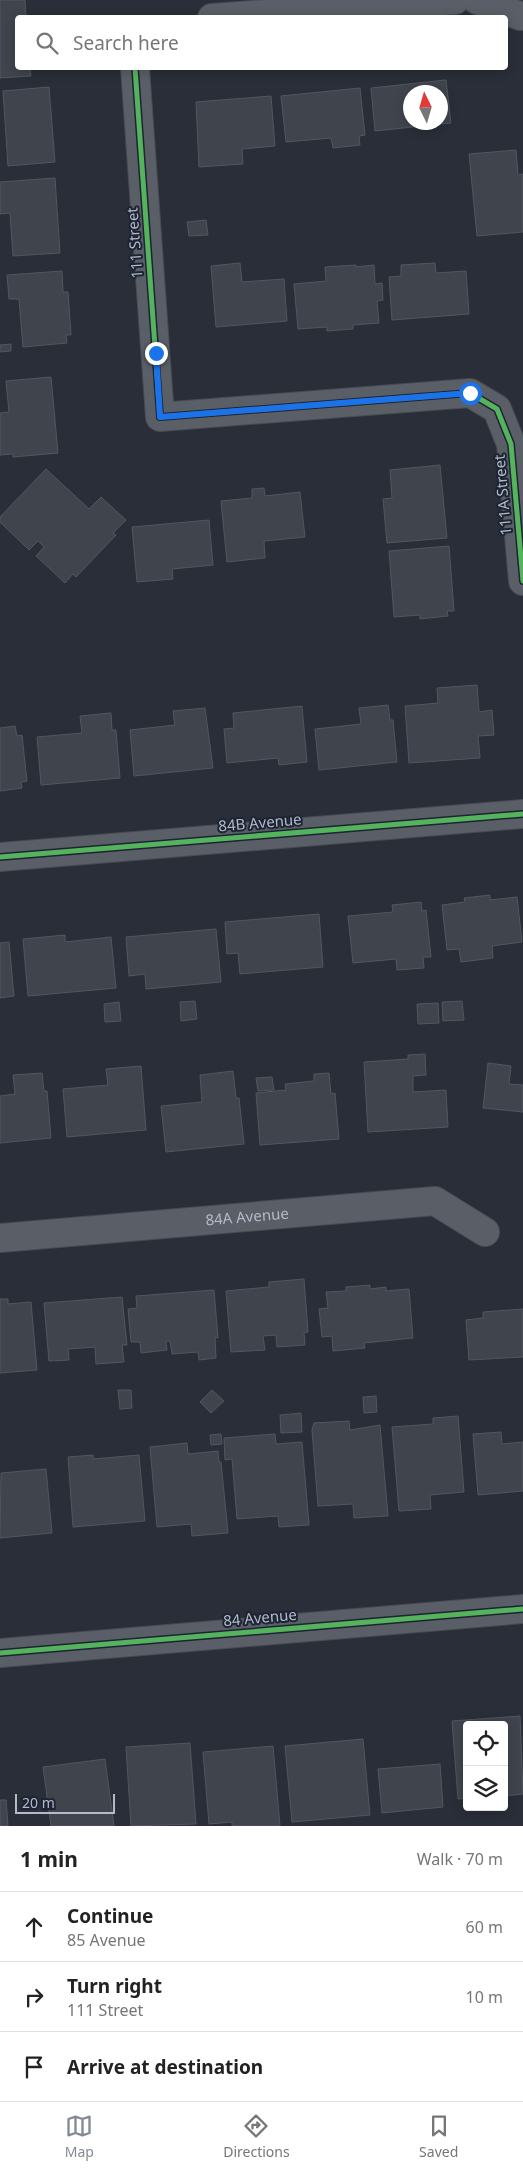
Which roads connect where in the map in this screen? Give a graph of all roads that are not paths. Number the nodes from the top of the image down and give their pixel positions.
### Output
1 (456, 0) edge
2 (477, 0) edge
3 (253, 15) edge
4 (520, 16) dead end
5 (135, 70) edge
6 (497, 410) joint
7 (523, 580) edge
8 (523, 814) edge
9 (0, 857) edge
10 (485, 1232) dead end
11 (0, 1238) edge
12 (523, 1609) edge
13 (0, 1653) edge

1 - 3 street
2 - 4 street
5 - 6 street, 111 Street
6 - 7 street, 111A Street
8 - 9 street, 84B Avenue
10 - 11 street, 84A Avenue
12 - 13 street, 84 Avenue

